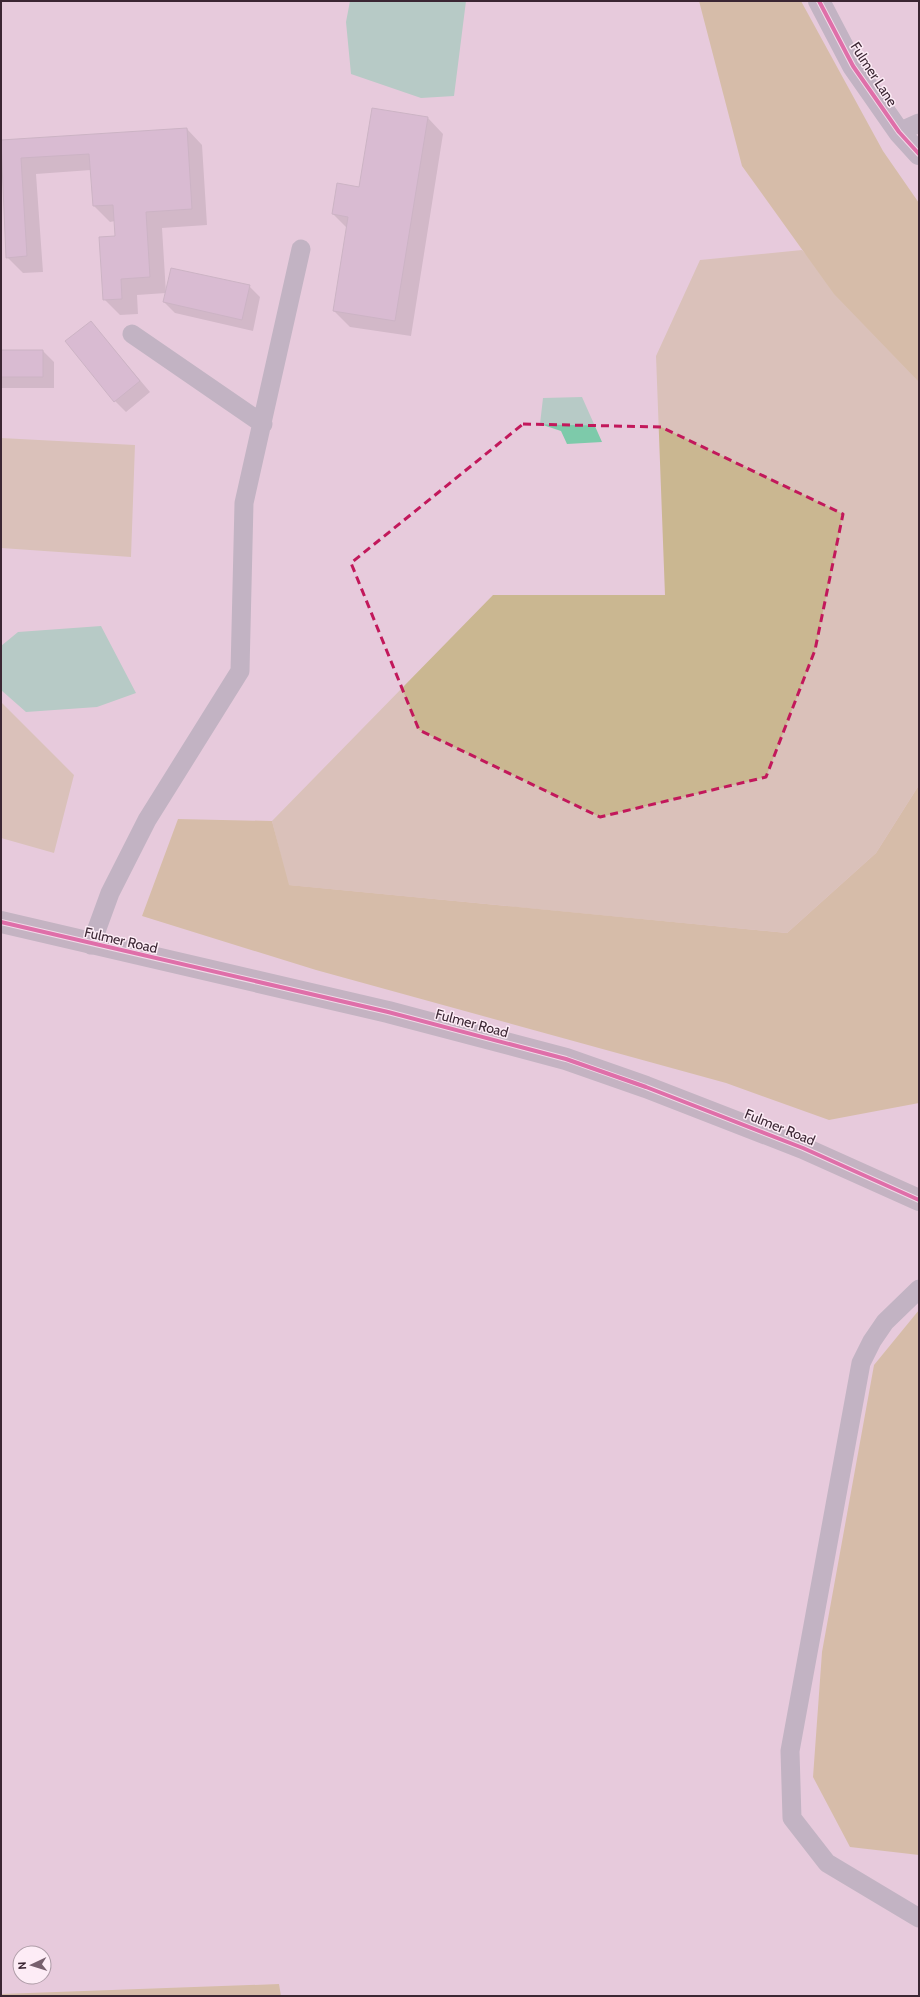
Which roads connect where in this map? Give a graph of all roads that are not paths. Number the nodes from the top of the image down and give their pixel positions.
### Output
1 (819, 1) edge
2 (919, 123) edge
3 (900, 132) junction
4 (919, 154) edge
5 (301, 249) dead end
6 (132, 334) dead end
7 (263, 424) junction
8 (1, 922) edge
9 (91, 944) junction
10 (918, 1198) edge
11 (919, 1289) edge
12 (919, 1918) edge

1 - 3 street, Fulmer Lane
2 - 3 lane
3 - 4 street, Fulmer Lane
5 - 7 lane
6 - 7 lane
7 - 9 lane
8 - 9 street, Fulmer Road
9 - 10 street, Fulmer Road
11 - 12 lane

